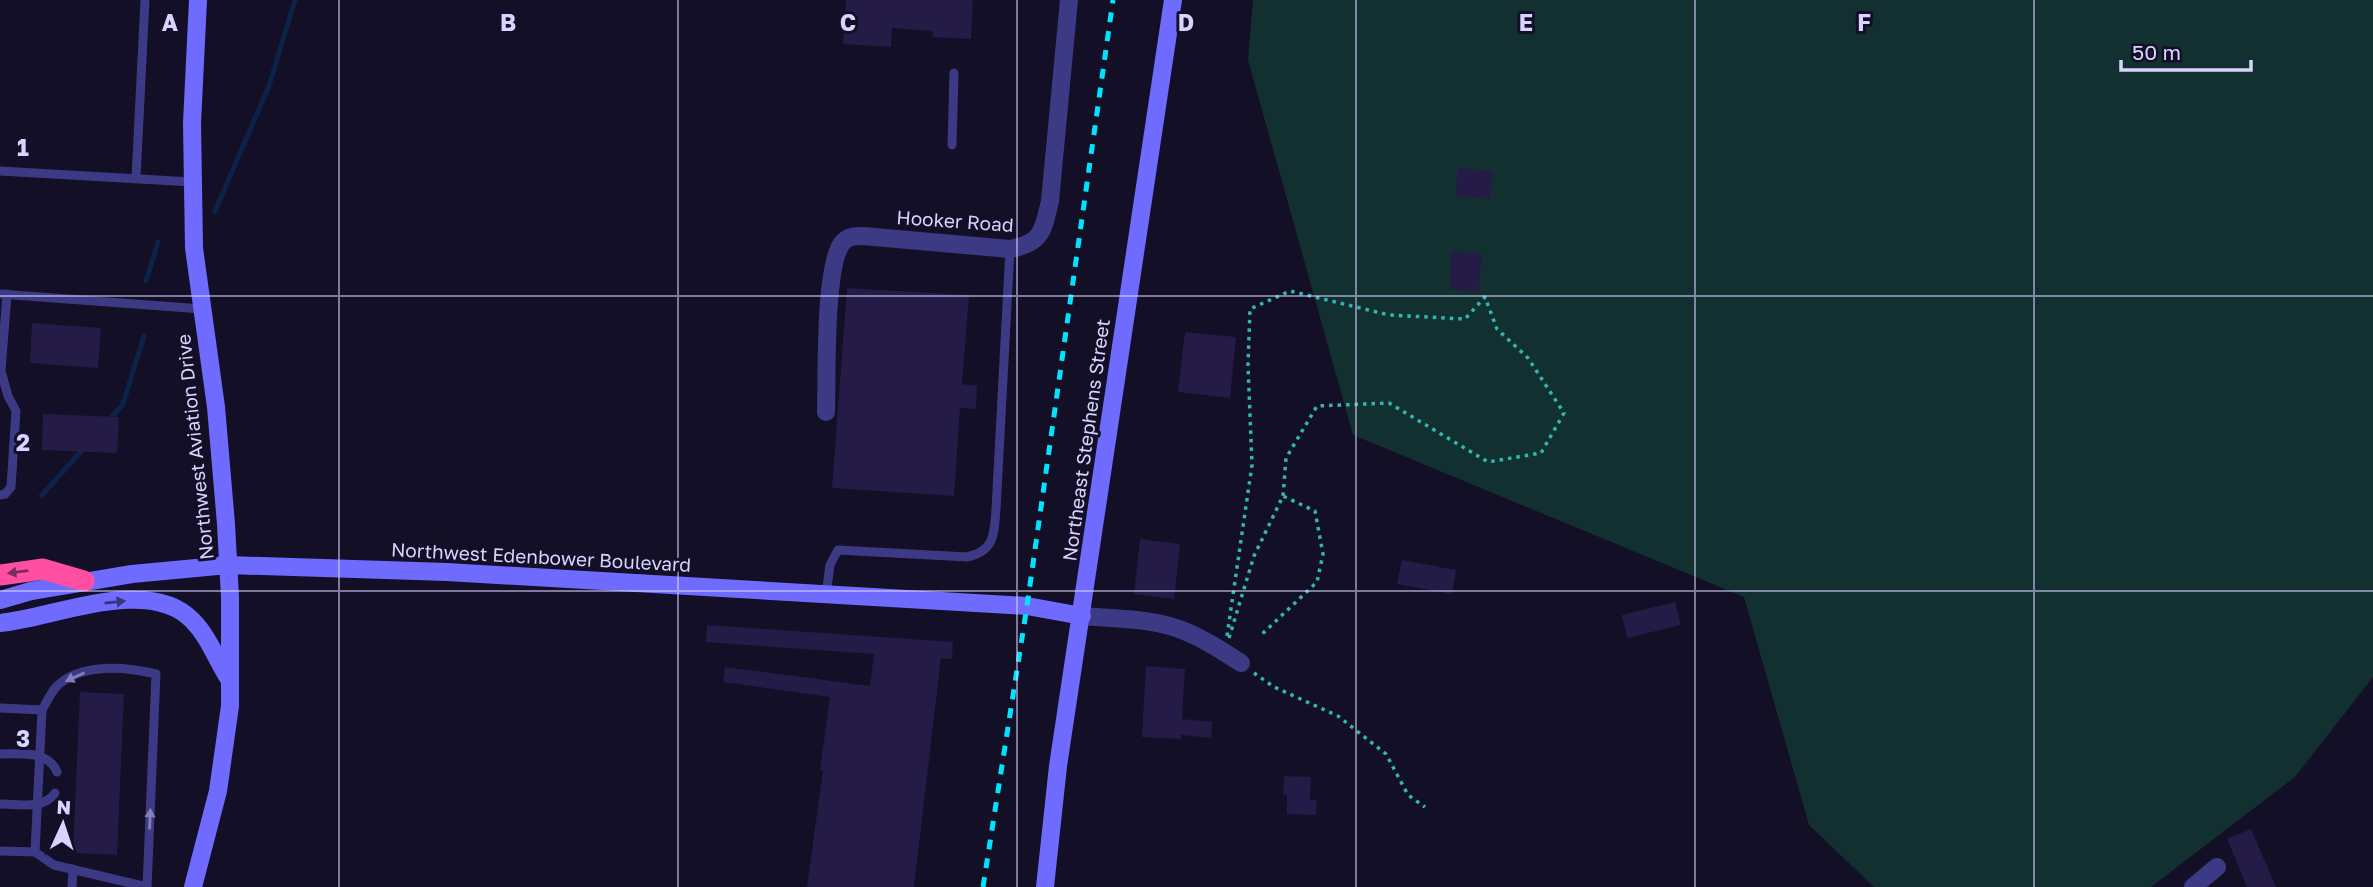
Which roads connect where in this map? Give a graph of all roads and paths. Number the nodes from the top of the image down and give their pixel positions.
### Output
1 (145, 0) edge
2 (198, 0) edge
3 (1069, 0) edge
4 (1173, 0) edge
5 (954, 73) dead end
6 (952, 145) dead end
7 (0, 171) edge
8 (136, 178) junction
9 (192, 182) junction
10 (1010, 249) junction
11 (4, 294) edge
12 (202, 309) junction
13 (826, 411) dead end
14 (0, 495) edge
15 (1283, 496) junction
16 (229, 565) junction
17 (0, 575) edge
18 (84, 581) junction
19 (826, 595) junction
20 (0, 600) edge
21 (1082, 616) junction
22 (0, 623) edge
23 (1259, 637) dead end
24 (1224, 652) junction
25 (1241, 663) joint
26 (230, 681) junction
27 (0, 708) edge
28 (42, 710) junction
29 (0, 754) edge
30 (39, 755) junction
31 (57, 772) dead end
32 (55, 793) dead end
33 (0, 804) edge
34 (37, 805) junction
35 (1425, 807) dead end
36 (0, 850) edge
37 (35, 852) junction
38 (2217, 867) dead end
39 (73, 869) junction
40 (122, 884) edge
41 (72, 887) edge
42 (147, 887) edge
43 (193, 887) edge
44 (1045, 887) edge
45 (2193, 887) edge

1 - 8 lane
2 - 9 main road, Northwest Aviation Drive
3 - 10 street, Hooker Road
4 - 21 main road, Northeast Stephens Street
5 - 6 lane
7 - 8 lane
8 - 9 lane
9 - 12 main road, Northwest Aviation Drive
10 - 13 street, Hooker Road
10 - 19 lane
11 - 12 lane
11 - 14 lane
12 - 16 main road, Northwest Aviation Drive
15 - 23 path
15 - 24 path
15 - 24 path
16 - 18 main road, Northwest Edenbower Boulevard
16 - 19 main road, Northwest Edenbower Boulevard
16 - 26 main road, Northwest Aviation Drive
18 -> 17 highway
18 - 20 main road, Northwest Edenbower Boulevard
19 - 21 main road, Northwest Edenbower Boulevard
21 - 24 street
21 - 44 main road, Northeast Stephens Street
22 -> 26 main road
24 - 25 street
25 - 35 path
26 - 43 main road, Northwest Aviation Drive
27 - 28 lane
28 - 30 lane
42 -> 28 lane
29 - 30 lane
30 - 31 lane
30 - 34 lane
32 - 34 lane
33 - 34 lane
34 - 37 lane
36 - 37 lane
37 - 39 lane
38 - 45 street
39 - 40 lane
39 - 41 lane
40 - 42 lane

